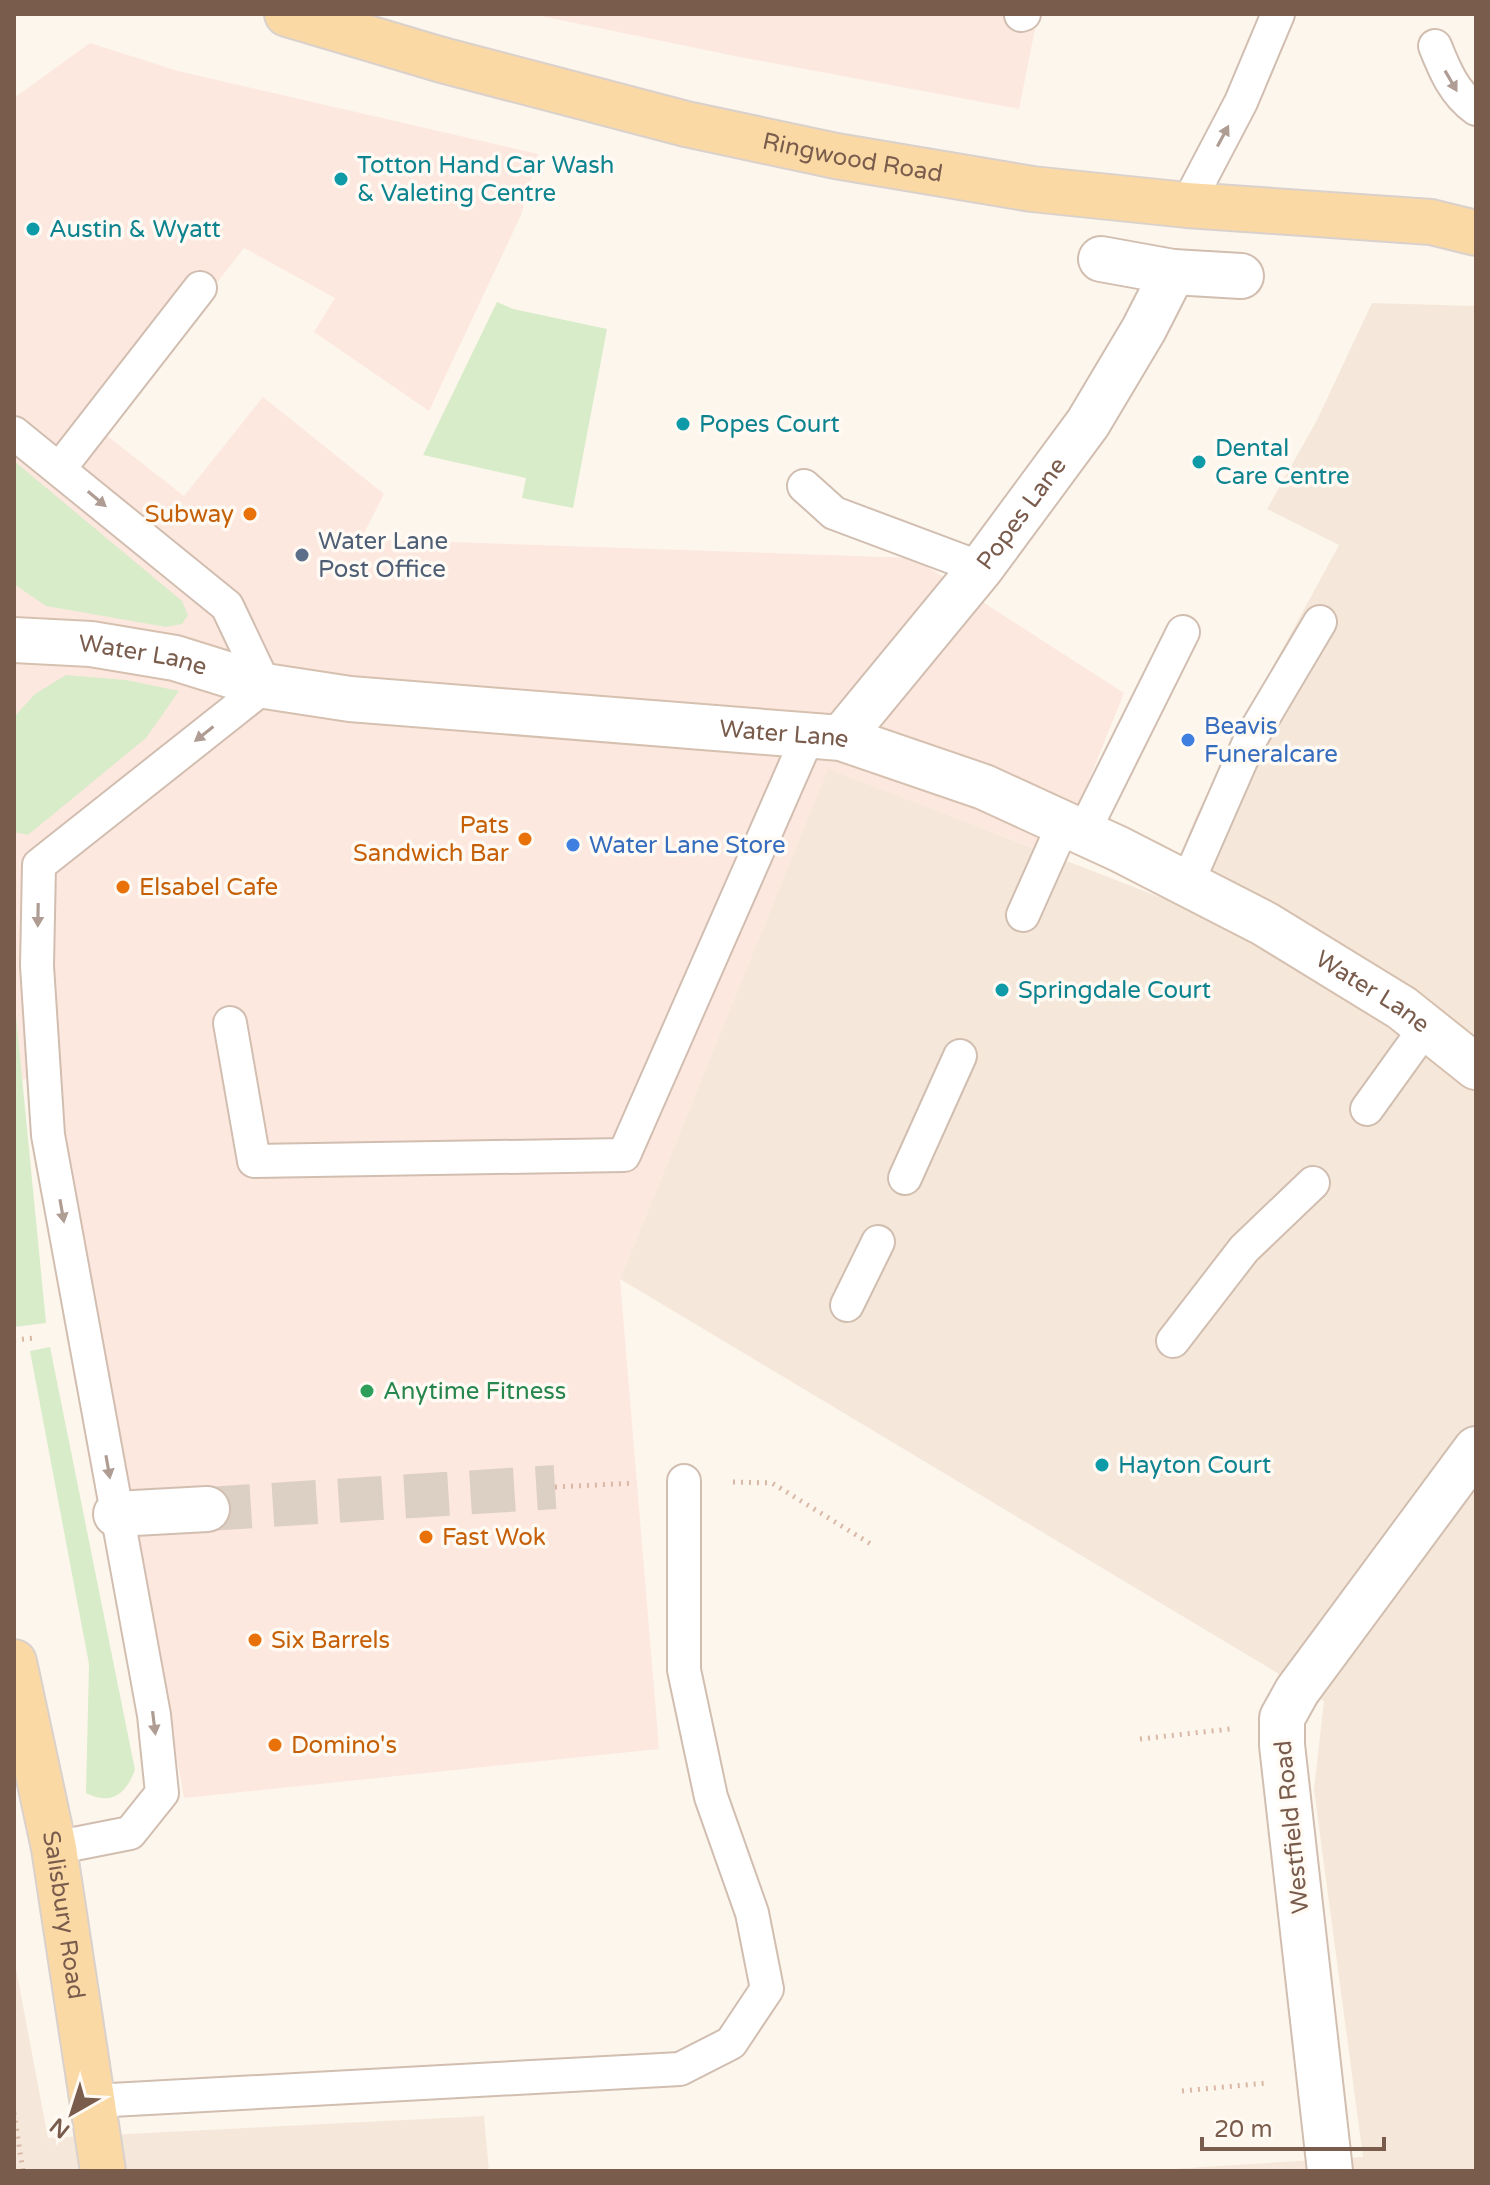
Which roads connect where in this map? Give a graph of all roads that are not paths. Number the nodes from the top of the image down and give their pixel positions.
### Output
1 (287, 14) edge
2 (1278, 14) edge
3 (1435, 46) dead end
4 (1476, 109) edge
5 (1187, 205) junction
6 (1476, 214) edge
7 (1431, 222) junction
8 (1476, 233) edge
9 (1101, 259) dead end
10 (1173, 272) junction
11 (1241, 276) dead end
12 (200, 288) dead end
13 (14, 433) edge
14 (60, 468) junction
15 (804, 486) dead end
16 (981, 568) junction
17 (1320, 622) dead end
18 (1183, 632) dead end
19 (14, 640) edge
20 (265, 686) junction
21 (825, 736) junction
22 (1073, 828) junction
23 (1187, 884) junction
24 (1023, 915) dead end
25 (230, 1023) dead end
26 (1426, 1027) junction
27 (960, 1056) dead end
28 (1476, 1067) edge
29 (1367, 1109) dead end
30 (905, 1178) dead end
31 (1313, 1183) dead end
32 (878, 1242) dead end
33 (847, 1305) dead end
34 (1173, 1341) dead end
35 (1476, 1449) edge
36 (684, 1481) road end
37 (207, 1509) tunnel mouth
38 (116, 1514) junction
39 (14, 1662) edge
40 (54, 1848) junction
41 (93, 2101) junction
42 (103, 2171) edge
43 (1330, 2171) edge

1 - 5 main road, Ringwood Road
5 -> 2 lane
3 -> 4 lane
5 - 7 main road, Ringwood Road
6 - 7 main road, Ringwood Road
7 - 8 main road, Ringwood Road
9 - 10 street
10 - 11 street
10 - 16 street, Popes Lane
12 - 14 lane
13 - 14 lane
14 -> 20 lane
15 - 16 lane
16 - 21 street, Popes Lane
17 - 23 lane
18 - 22 lane
19 - 20 street, Water Lane
20 - 21 street, Water Lane
20 -> 38 lane
21 - 22 street, Water Lane
21 - 25 lane
22 - 23 street, Water Lane
22 - 24 lane
23 - 26 street, Water Lane
26 - 28 street, Water Lane
26 - 29 lane
27 - 30 lane
31 - 34 lane
32 - 33 lane
35 - 43 street, Westfield Road
36 - 41 lane
37 - 38 street
38 -> 40 lane
39 - 40 main road, Salisbury Road
40 - 41 main road, Salisbury Road
41 - 42 main road, Salisbury Road

